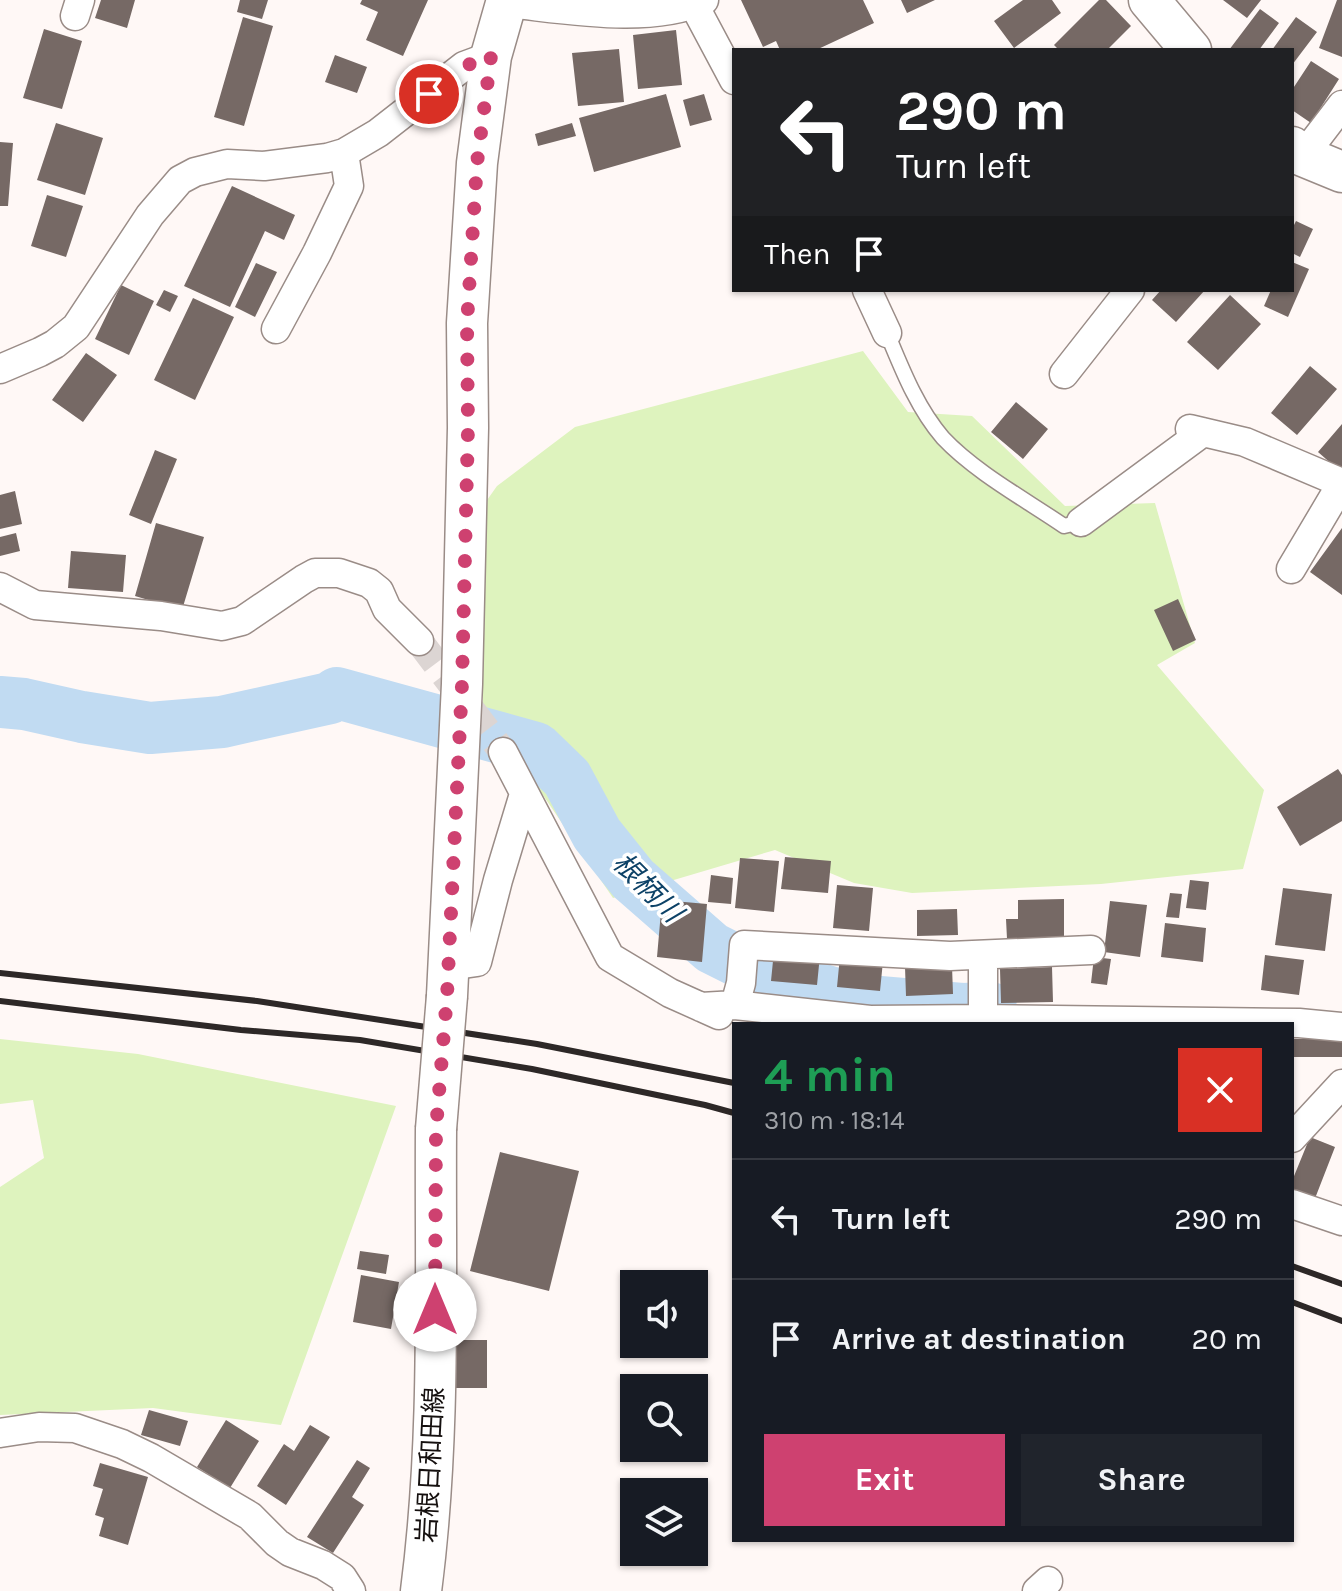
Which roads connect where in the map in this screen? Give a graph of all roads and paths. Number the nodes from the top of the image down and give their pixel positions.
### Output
1 (507, 2) edge
2 (699, 2) edge
3 (1159, 4) edge
4 (1190, 48) edge
5 (491, 56) junction
6 (732, 76) edge
7 (1342, 105) edge
8 (1298, 151) edge
9 (344, 153) junction
10 (1342, 172) edge
11 (868, 292) edge
12 (1128, 292) edge
13 (276, 329) dead end
14 (887, 333) joint
15 (0, 369) edge
16 (1064, 374) dead end
17 (1342, 483) edge
18 (1081, 522) joint
19 (1291, 569) dead end
20 (0, 587) edge
21 (419, 641) tunnel mouth
22 (503, 752) tunnel mouth
23 (524, 794) junction
24 (1091, 950) dead end
25 (982, 963) junction
26 (448, 981) junction
27 (739, 1004) edge
28 (983, 1019) junction
29 (1220, 1022) edge
30 (1294, 1023) edge
31 (1342, 1027) edge
32 (1342, 1084) edge
33 (1294, 1136) edge
34 (1294, 1205) edge
35 (1342, 1221) edge
36 (0, 1433) edge
37 (351, 1591) edge
38 (421, 1591) edge

1 - 2 street
1 - 5 main road, 岩根日和田線
2 - 6 street
3 - 4 main road
5 - 9 street
5 - 26 main road, 岩根日和田線
7 - 8 street
8 - 10 main road
9 - 13 street
9 - 15 street
11 - 14 street
12 - 16 street
14 - 18 lane
17 - 18 street
17 - 19 street
20 - 21 street
22 - 23 street
23 - 26 street
23 - 27 street
24 - 25 street
25 - 27 street
25 - 28 street
26 - 38 main road, 岩根日和田線, bridge
27 - 28 street
28 - 29 street
30 - 31 street
32 - 33 street
34 - 35 street
36 - 37 street

